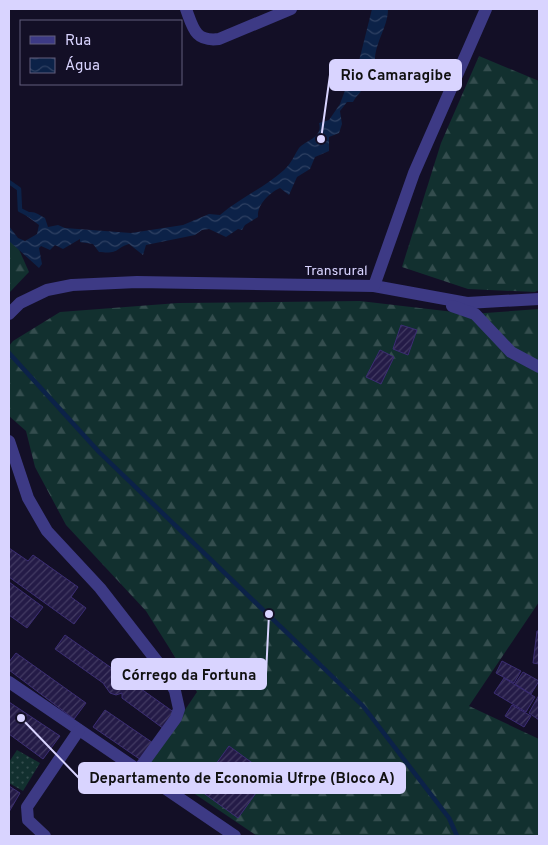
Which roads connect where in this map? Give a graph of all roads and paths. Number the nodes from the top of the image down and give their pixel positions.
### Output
1 (186, 9) edge
2 (291, 9) edge
3 (486, 9) edge
4 (374, 286) junction
5 (424, 296) junction
6 (539, 299) edge
7 (9, 314) edge
8 (539, 368) edge
9 (9, 441) edge
10 (9, 682) edge
11 (80, 730) junction
12 (139, 769) junction
13 (45, 836) edge
14 (235, 836) edge

1 - 2 street
3 - 4 street, Transrural
4 - 5 street
4 - 7 street, Transrural
5 - 6 street
5 - 8 street
9 - 12 street
10 - 11 street
11 - 12 street
11 - 13 street
12 - 14 street

